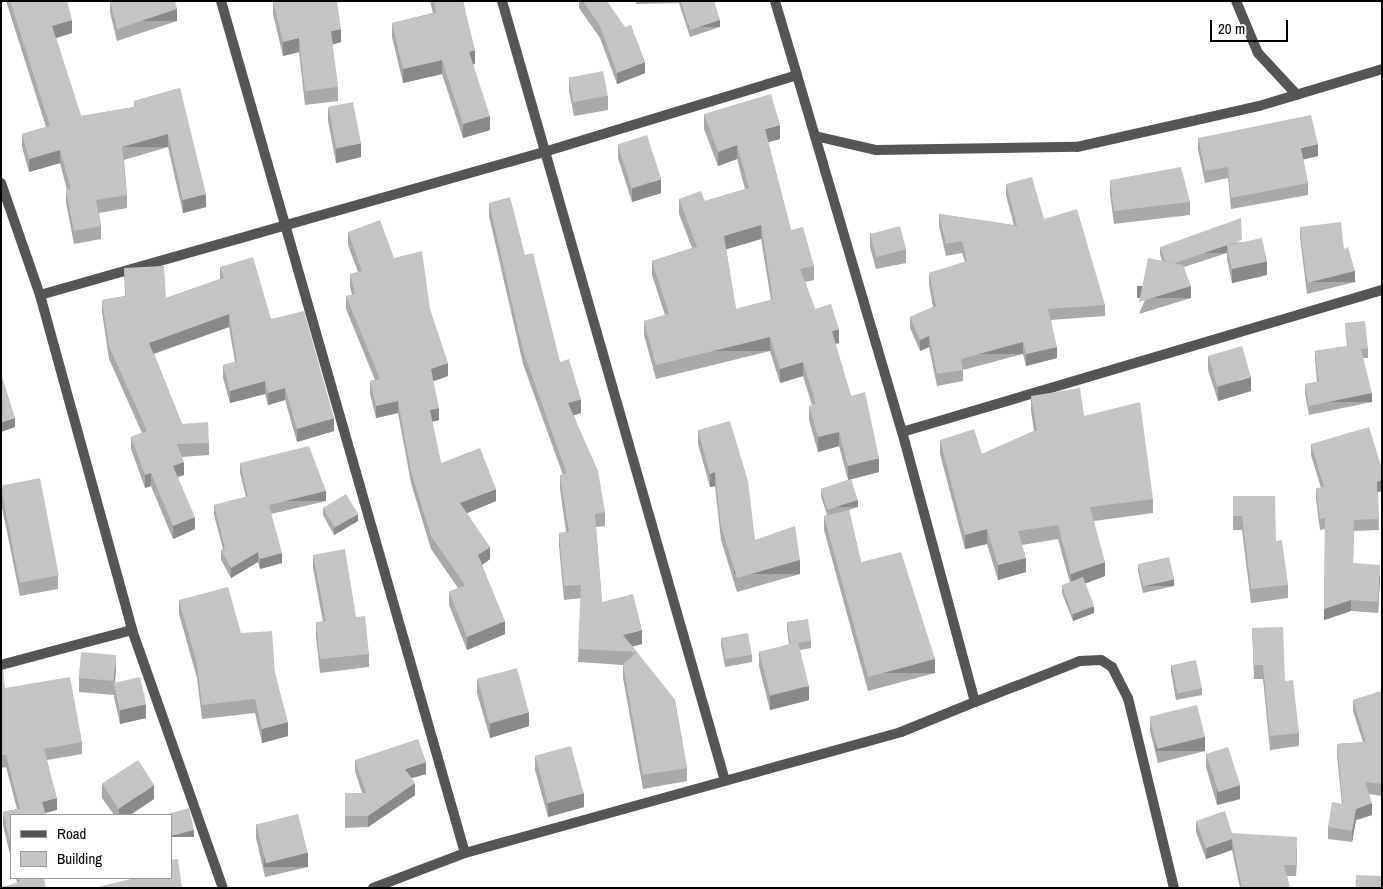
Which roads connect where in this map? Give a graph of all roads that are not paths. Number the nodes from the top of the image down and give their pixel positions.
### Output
1 (220, 1) edge
2 (502, 1) edge
3 (775, 1) edge
4 (1236, 1) edge
5 (1382, 69) edge
6 (797, 75) junction
7 (1297, 95) junction
8 (814, 136) junction
9 (544, 152) junction
10 (1, 183) edge
11 (287, 222) junction
12 (1382, 290) edge
13 (40, 294) junction
14 (902, 432) junction
15 (132, 630) junction
16 (1, 665) edge
17 (975, 702) junction
18 (725, 781) junction
19 (465, 853) junction
20 (223, 888) edge
21 (373, 888) edge
22 (1174, 888) edge

1 - 11 street
2 - 9 street
3 - 6 street
4 - 7 street
5 - 7 street
6 - 8 street
6 - 9 street
7 - 8 street
8 - 14 street
9 - 11 street
9 - 18 street
10 - 13 street
11 - 13 street
11 - 19 street
12 - 14 street
13 - 15 street
14 - 17 street
15 - 16 street
15 - 20 street
17 - 18 street
17 - 22 street
18 - 19 street
19 - 21 street

